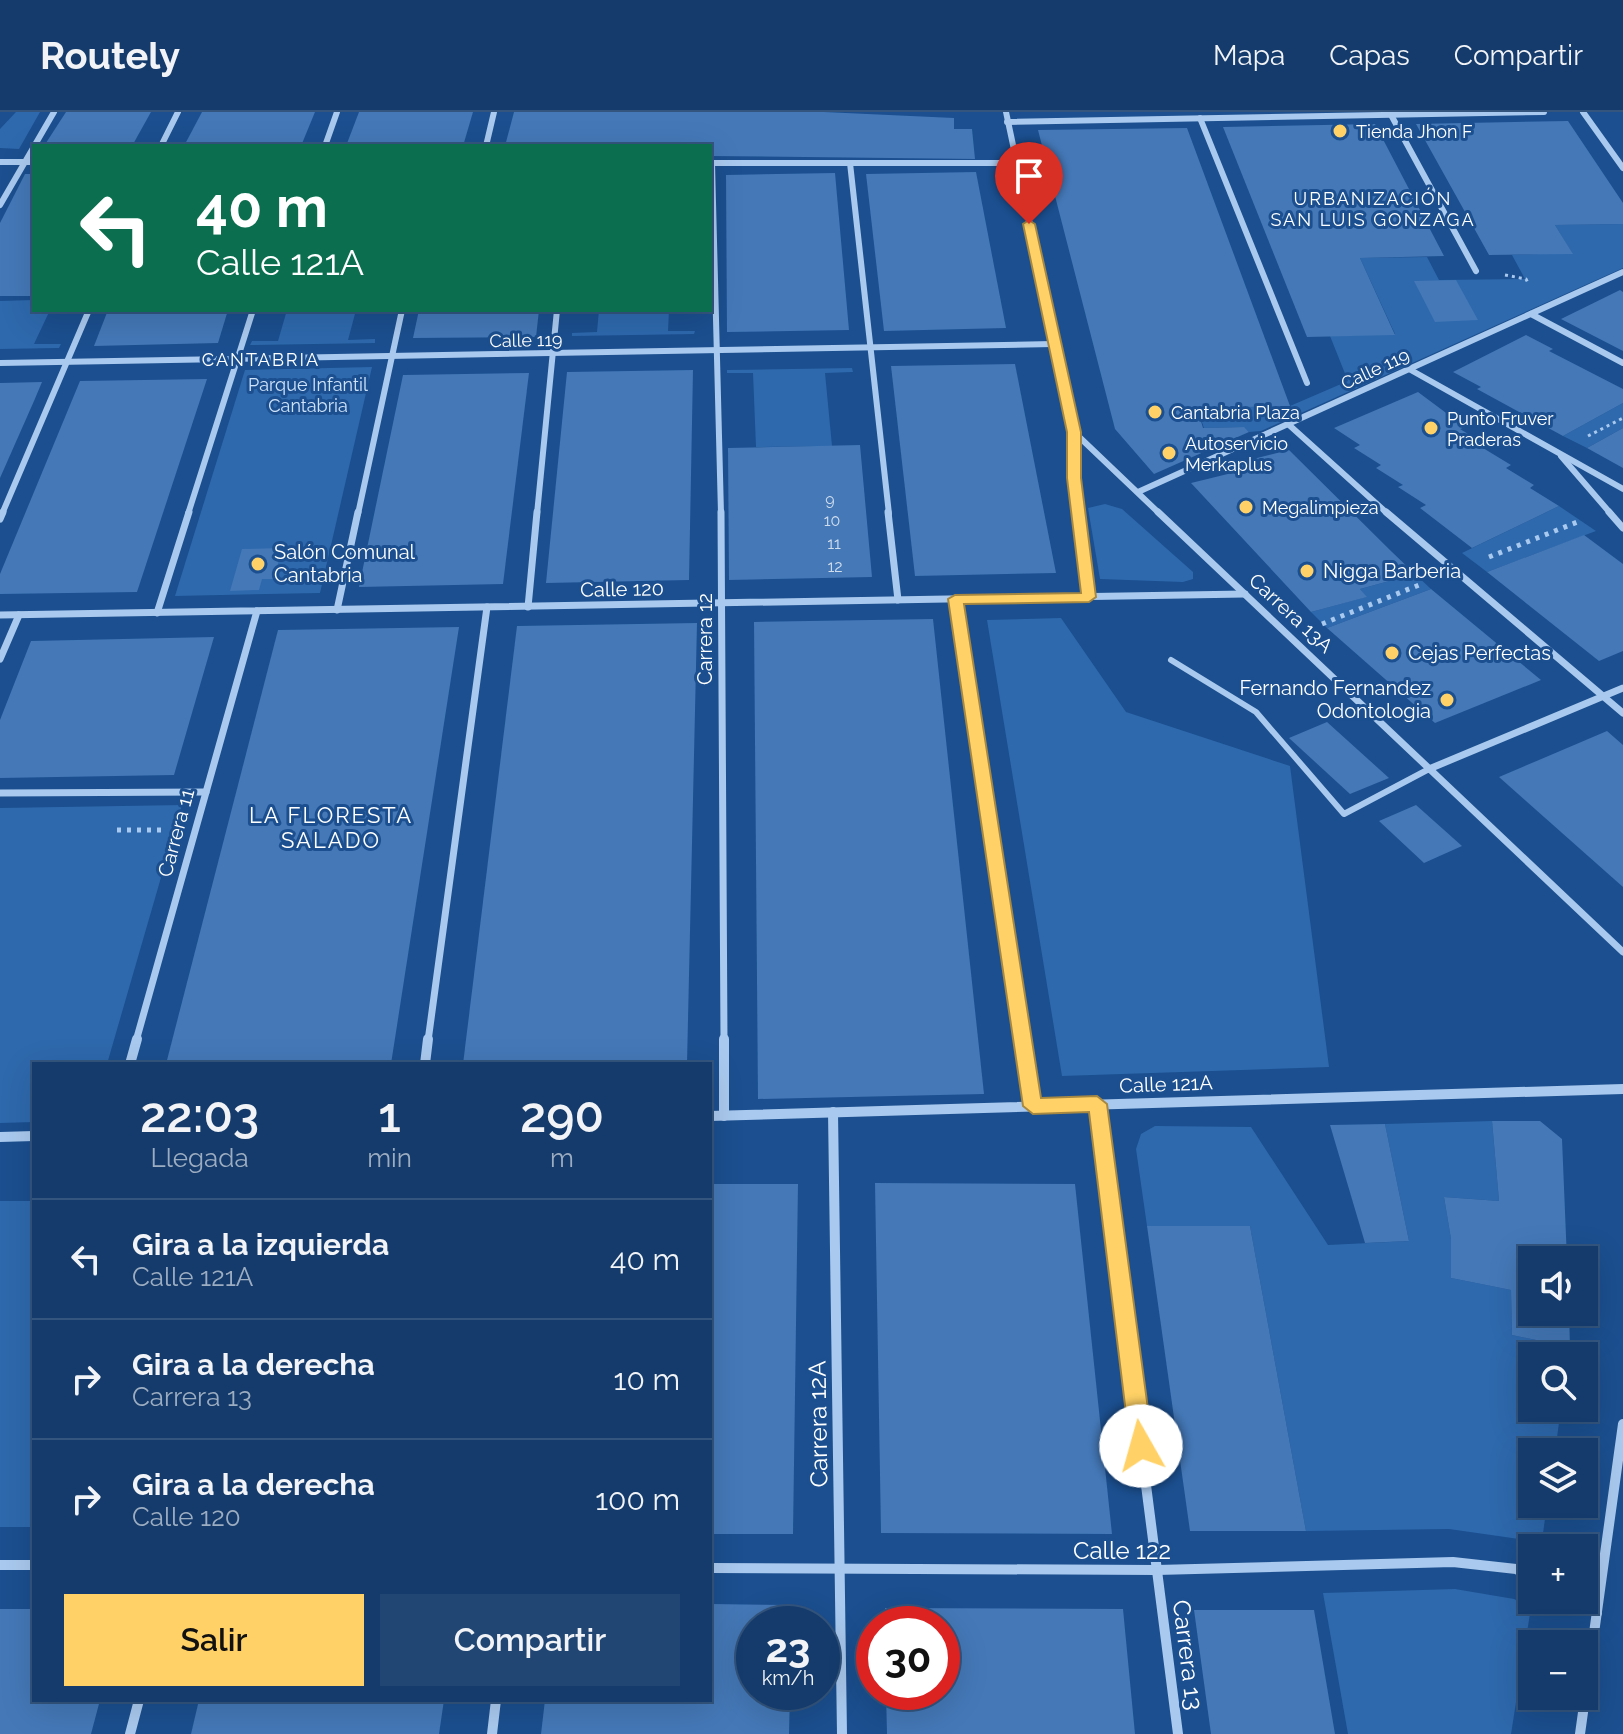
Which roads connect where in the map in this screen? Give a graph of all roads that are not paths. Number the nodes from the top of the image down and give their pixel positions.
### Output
1 (54, 112) edge
2 (178, 112) edge
3 (337, 112) edge
4 (494, 112) edge
5 (1006, 112) edge
6 (1526, 112) edge
7 (1544, 112) edge
8 (1583, 112) edge
9 (1390, 113) edge
10 (1182, 115) edge
11 (1200, 118) junction
12 (1007, 122) junction
13 (35, 144) edge
14 (162, 144) edge
15 (326, 144) edge
16 (486, 144) edge
17 (32, 150) edge
18 (0, 162) edge
19 (25, 162) junction
20 (32, 162) edge
21 (712, 163) edge
22 (850, 163) junction
23 (1017, 163) junction
24 (1623, 168) edge
25 (712, 201) edge
26 (0, 205) edge
27 (1476, 271) road end
28 (1623, 272) edge
29 (1611, 278) junction
30 (1623, 283) edge
31 (88, 312) edge
32 (252, 312) edge
33 (402, 312) edge
34 (557, 312) edge
35 (1531, 314) junction
36 (1053, 344) junction
37 (871, 349) junction
38 (716, 351) junction
39 (553, 353) junction
40 (392, 356) junction
41 (238, 358) junction
42 (67, 362) junction
43 (0, 363) edge
44 (1623, 363) edge
45 (1409, 369) junction
46 (1307, 383) dead end
47 (1288, 424) junction
48 (1074, 432) junction
49 (1558, 452) junction
50 (1623, 489) edge
51 (1138, 492) junction
52 (0, 519) edge
53 (1623, 528) edge
54 (1245, 594) junction
55 (1089, 597) junction
56 (955, 599) junction
57 (898, 600) junction
58 (723, 603) junction
59 (487, 607) junction
60 (528, 607) junction
61 (337, 610) junction
62 (257, 611) junction
63 (157, 613) junction
64 (0, 615) edge
65 (19, 615) junction
66 (0, 659) edge
67 (1171, 660) dead end
68 (1623, 688) edge
69 (1603, 696) junction
70 (1623, 713) edge
71 (1429, 769) junction
72 (206, 792) junction
73 (0, 793) edge
74 (1623, 952) edge
75 (131, 1062) edge
76 (425, 1062) edge
77 (1623, 1089) edge
78 (1097, 1104) junction
79 (1033, 1106) junction
80 (833, 1112) junction
81 (712, 1116) edge
82 (724, 1116) junction
83 (32, 1136) edge
84 (0, 1137) edge
85 (1623, 1424) edge
86 (0, 1565) edge
87 (32, 1565) edge
88 (712, 1568) edge
89 (840, 1569) junction
90 (1157, 1570) junction
91 (1518, 1570) edge
92 (1598, 1606) edge
93 (1597, 1614) edge
94 (138, 1702) edge
95 (496, 1702) edge
96 (130, 1734) edge
97 (492, 1734) edge
98 (842, 1734) edge
99 (1178, 1734) edge
100 (1580, 1734) edge

1 - 13 street
2 - 14 street
3 - 15 street
4 - 16 street
5 - 12 street
6 - 7 street
6 - 9 street
8 - 24 street
9 - 11 street
9 - 27 street
10 - 11 street
10 - 12 street
11 - 46 street
12 - 23 street
17 - 19 street
18 - 19 street
19 - 20 street
19 - 26 street
21 - 22 street
22 - 23 street
22 - 37 street
23 - 36 street
25 - 38 street, Carrera 12
28 - 29 street, Calle 119
29 - 30 street
29 - 35 street, Calle 119
31 - 42 street
32 - 41 street
33 - 40 street
34 - 39 street
35 - 44 street
35 - 45 street, Calle 119
36 - 37 street, Calle 119
36 - 48 street
37 - 38 street, Calle 119
37 - 57 street
38 - 39 street, Calle 119
38 - 58 street, Carrera 12
39 - 40 street, Calle 119
39 - 60 street
40 - 41 street, Calle 119
40 - 61 street
41 - 42 street, Calle 119
41 - 63 street
42 - 43 street, Calle 119
42 - 52 street
45 - 47 street, Calle 119
45 - 49 street
47 - 51 street, Calle 119
47 - 69 street
48 - 51 street, Carrera 13A
48 - 55 street
49 - 50 street
49 - 53 street
51 - 54 street, Carrera 13A
54 - 55 street, Calle 120
54 - 71 street, Carrera 13A
55 - 56 street, Calle 120
56 - 57 street, Calle 120
56 - 79 street
57 - 58 street, Calle 120
58 - 60 street, Calle 120
58 - 82 street, Carrera 12
59 - 60 street, Calle 120
59 - 61 street, Calle 120
59 - 76 street
61 - 62 street, Calle 120
62 - 63 street, Calle 120
62 - 72 street, Carrera 11
63 - 65 street, Calle 120
64 - 65 street, Calle 120
65 - 66 street
67 - 71 lane
68 - 69 street
69 - 70 street
69 - 71 street
71 - 74 street, Carrera 13A
72 - 73 street
72 - 75 street, Carrera 11
77 - 78 street, Calle 121A
78 - 79 street, Calle 121A
78 - 90 street, Carrera 13
79 - 80 street, Calle 121A
80 - 82 street, Calle 121A
80 - 89 street, Carrera 12A
81 - 82 street, Calle 121A
83 - 84 street
85 - 92 street
86 - 87 street
88 - 89 street, Calle 122
89 - 90 street, Calle 122
89 - 98 street, Carrera 12A
90 - 91 street, Calle 122
90 - 99 street, Carrera 13
93 - 100 street
94 - 96 street
95 - 97 street

